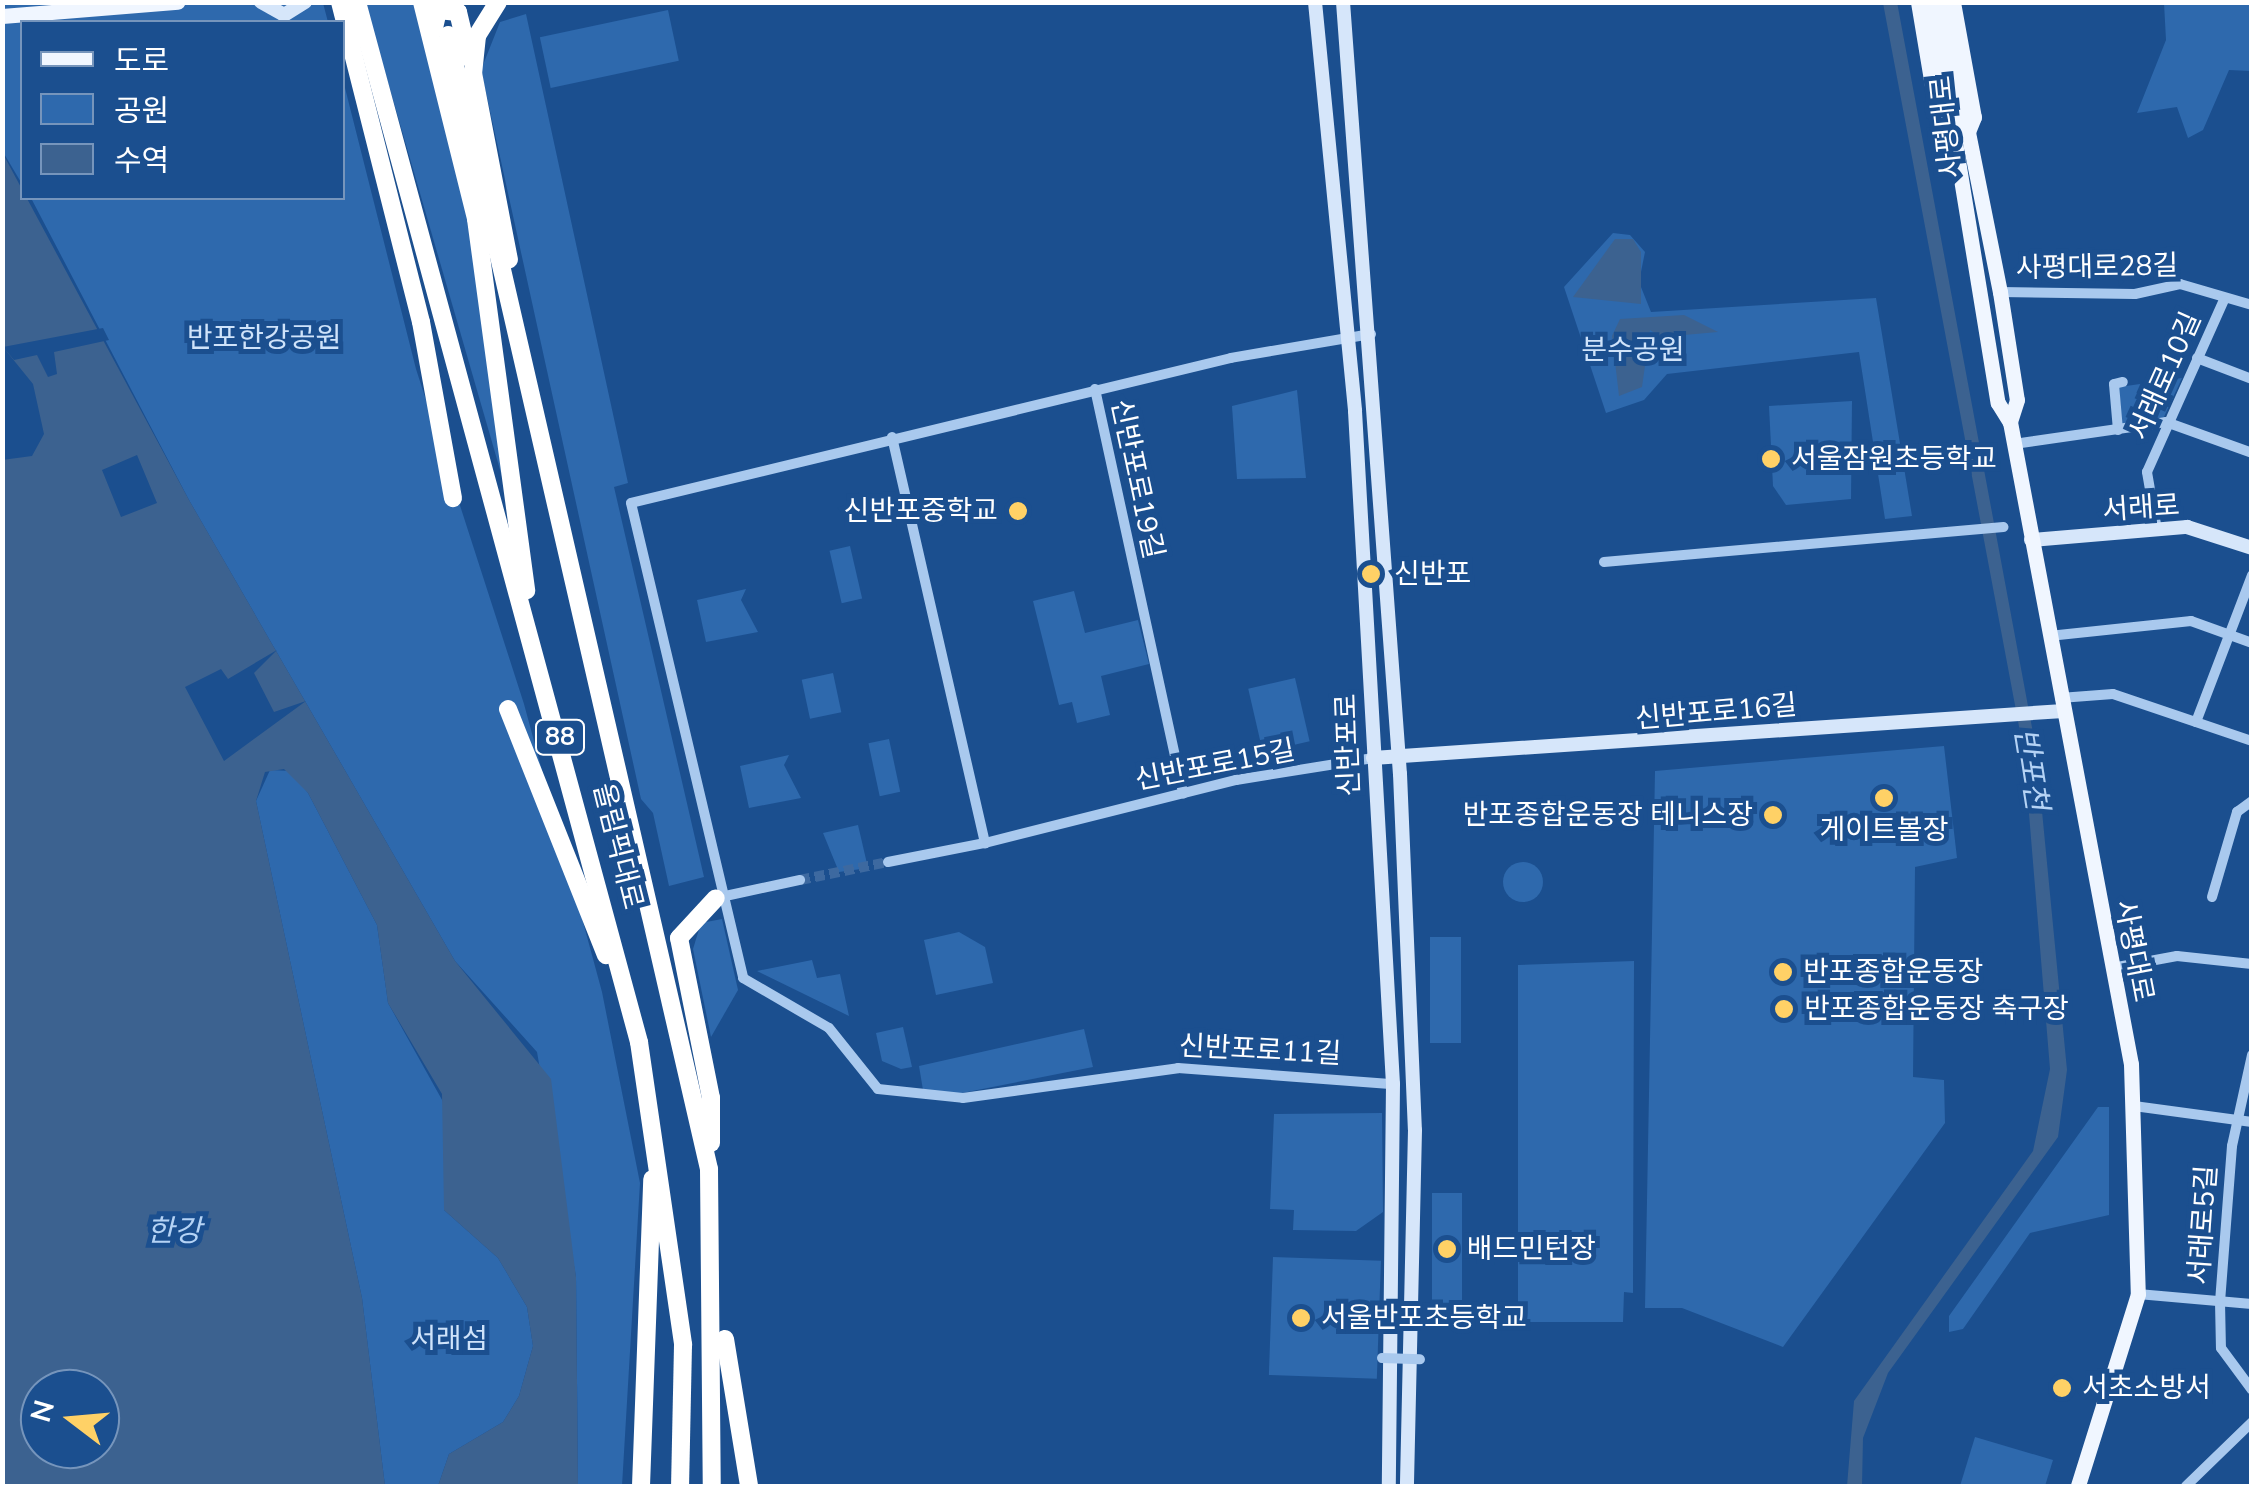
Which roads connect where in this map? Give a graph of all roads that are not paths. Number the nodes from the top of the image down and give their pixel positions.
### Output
1 (177, 2) edge
2 (260, 2) edge
3 (304, 2) edge
4 (349, 2) edge
5 (357, 2) edge
6 (422, 2) edge
7 (498, 2) edge
8 (1315, 2) edge
9 (1343, 2) edge
10 (1918, 2) edge
11 (1932, 2) edge
12 (1942, 2) edge
13 (1953, 2) edge
14 (2, 16) edge
15 (345, 22) edge
16 (441, 34) junction
17 (373, 62) junction
18 (472, 74) junction
19 (1967, 134) junction
20 (393, 140) junction
21 (1959, 160) junction
22 (2000, 292) junction
23 (2224, 300) junction
24 (2252, 305) edge
25 (512, 315) junction
26 (421, 322) junction
27 (1371, 334) junction
28 (1346, 338) junction
29 (2197, 358) junction
30 (2252, 379) edge
31 (2123, 382) dead end
32 (1095, 389) junction
33 (2010, 422) junction
34 (2166, 422) junction
35 (2118, 430) junction
36 (892, 437) junction
37 (2014, 444) junction
38 (2252, 453) edge
39 (453, 498) dead end
40 (2003, 527) dead end
41 (2156, 530) junction
42 (2031, 540) junction
43 (2252, 548) edge
44 (1604, 562) dead end
45 (2252, 575) edge
46 (2229, 635) junction
47 (2049, 636) junction
48 (2252, 643) edge
49 (533, 651) junction
50 (2062, 704) junction
51 (508, 709) dead end
52 (2196, 722) junction
53 (2252, 741) edge
54 (1397, 754) junction
55 (1373, 758) junction
56 (1184, 794) junction
57 (2252, 801) edge
58 (985, 843) junction
59 (888, 862) tunnel mouth
60 (800, 880) tunnel mouth
61 (2212, 897) dead end
62 (716, 898) junction
63 (2252, 964) edge
64 (2112, 968) junction
65 (2252, 1055) edge
66 (641, 1056) junction
67 (1393, 1084) junction
68 (2134, 1106) junction
69 (2238, 1120) junction
70 (2252, 1122) edge
71 (655, 1148) junction
72 (709, 1169) junction
73 (714, 1284) junction
74 (2138, 1294) junction
75 (2220, 1302) junction
76 (2252, 1304) edge
77 (1382, 1358) dead end
78 (1420, 1358) dead end
79 (2252, 1390) edge
80 (2252, 1422) edge
81 (641, 1486) edge
82 (680, 1486) edge
83 (714, 1486) edge
84 (749, 1486) edge
85 (1389, 1486) edge
86 (1408, 1486) edge
87 (2078, 1486) edge
88 (2186, 1486) edge

1 - 14 main road
2 - 3 main road
4 - 17 highway
5 - 17 highway, 올림픽대로 / 88
6 - 16 highway
7 - 18 highway
8 - 28 main road, 신반포로
9 - 27 main road, 신반포로
10 - 21 main road
11 - 21 main road, 사평대로
12 - 19 main road
13 - 19 main road, 사평대로
15 - 26 highway
16 - 18 highway
16 - 25 highway, 올림픽대로 / 88
16 - 49 highway
17 - 20 highway, 올림픽대로 / 88
18 - 25 highway
19 - 22 main road, 사평대로
20 - 26 highway
20 - 49 highway, 올림픽대로 / 88
21 - 33 main road, 사평대로
22 - 23 street, 사평대로28길
22 - 33 main road, 사평대로
23 - 24 street, 사평대로28길
23 - 29 street, 서래로10길
25 - 72 highway, 올림픽대로 / 88
26 - 39 highway
27 - 28 street, 신반포로19길
27 - 54 main road, 신반포로
28 - 32 street, 신반포로19길
28 - 55 main road, 신반포로
29 - 30 street
29 - 34 street, 서래로10길
31 - 35 street
32 - 36 street
32 - 56 street, 신반포로19길
33 - 37 main road, 사평대로
34 - 35 street
34 - 38 street
34 - 41 street, 서래로10길
35 - 37 street
36 - 58 street
36 - 62 street, 신반포로11길
37 - 42 main road, 사평대로
40 - 44 street
41 - 42 main road, 서래로
41 - 43 main road, 서래로
42 - 47 main road, 사평대로
45 - 46 street
46 - 47 street
46 - 48 street
46 - 52 street
47 - 50 main road, 사평대로
49 - 66 highway, 올림픽대로 / 88
50 - 52 street
50 - 54 main road, 신반포로16길
50 - 64 main road, 사평대로
51 - 66 highway
52 - 53 street
54 - 55 main road, 신반포로16길
54 - 86 main road, 신반포로
55 - 56 street, 신반포로15길
55 - 67 main road, 신반포로
56 - 58 street, 신반포로15길
57 - 61 street
58 - 59 street, 신반포로15길
60 - 62 street
62 - 67 street, 신반포로11길
62 - 72 highway
63 - 64 street
64 - 68 main road, 사평대로
65 - 69 street, 서래로5길
66 - 71 highway, 올림픽대로 / 88
67 - 85 main road, 신반포로
68 - 69 street
68 - 74 main road, 사평대로
69 - 70 street
69 - 75 street, 서래로5길
71 - 81 highway
71 - 82 highway, 올림픽대로 / 88
72 - 73 highway, 올림픽대로 / 88
73 - 83 highway, 올림픽대로 / 88
73 - 84 highway
74 - 75 street
74 - 87 main road, 사평대로
75 - 76 street
75 - 79 street, 서래로5길
77 - 78 street, bridge
80 - 88 street

